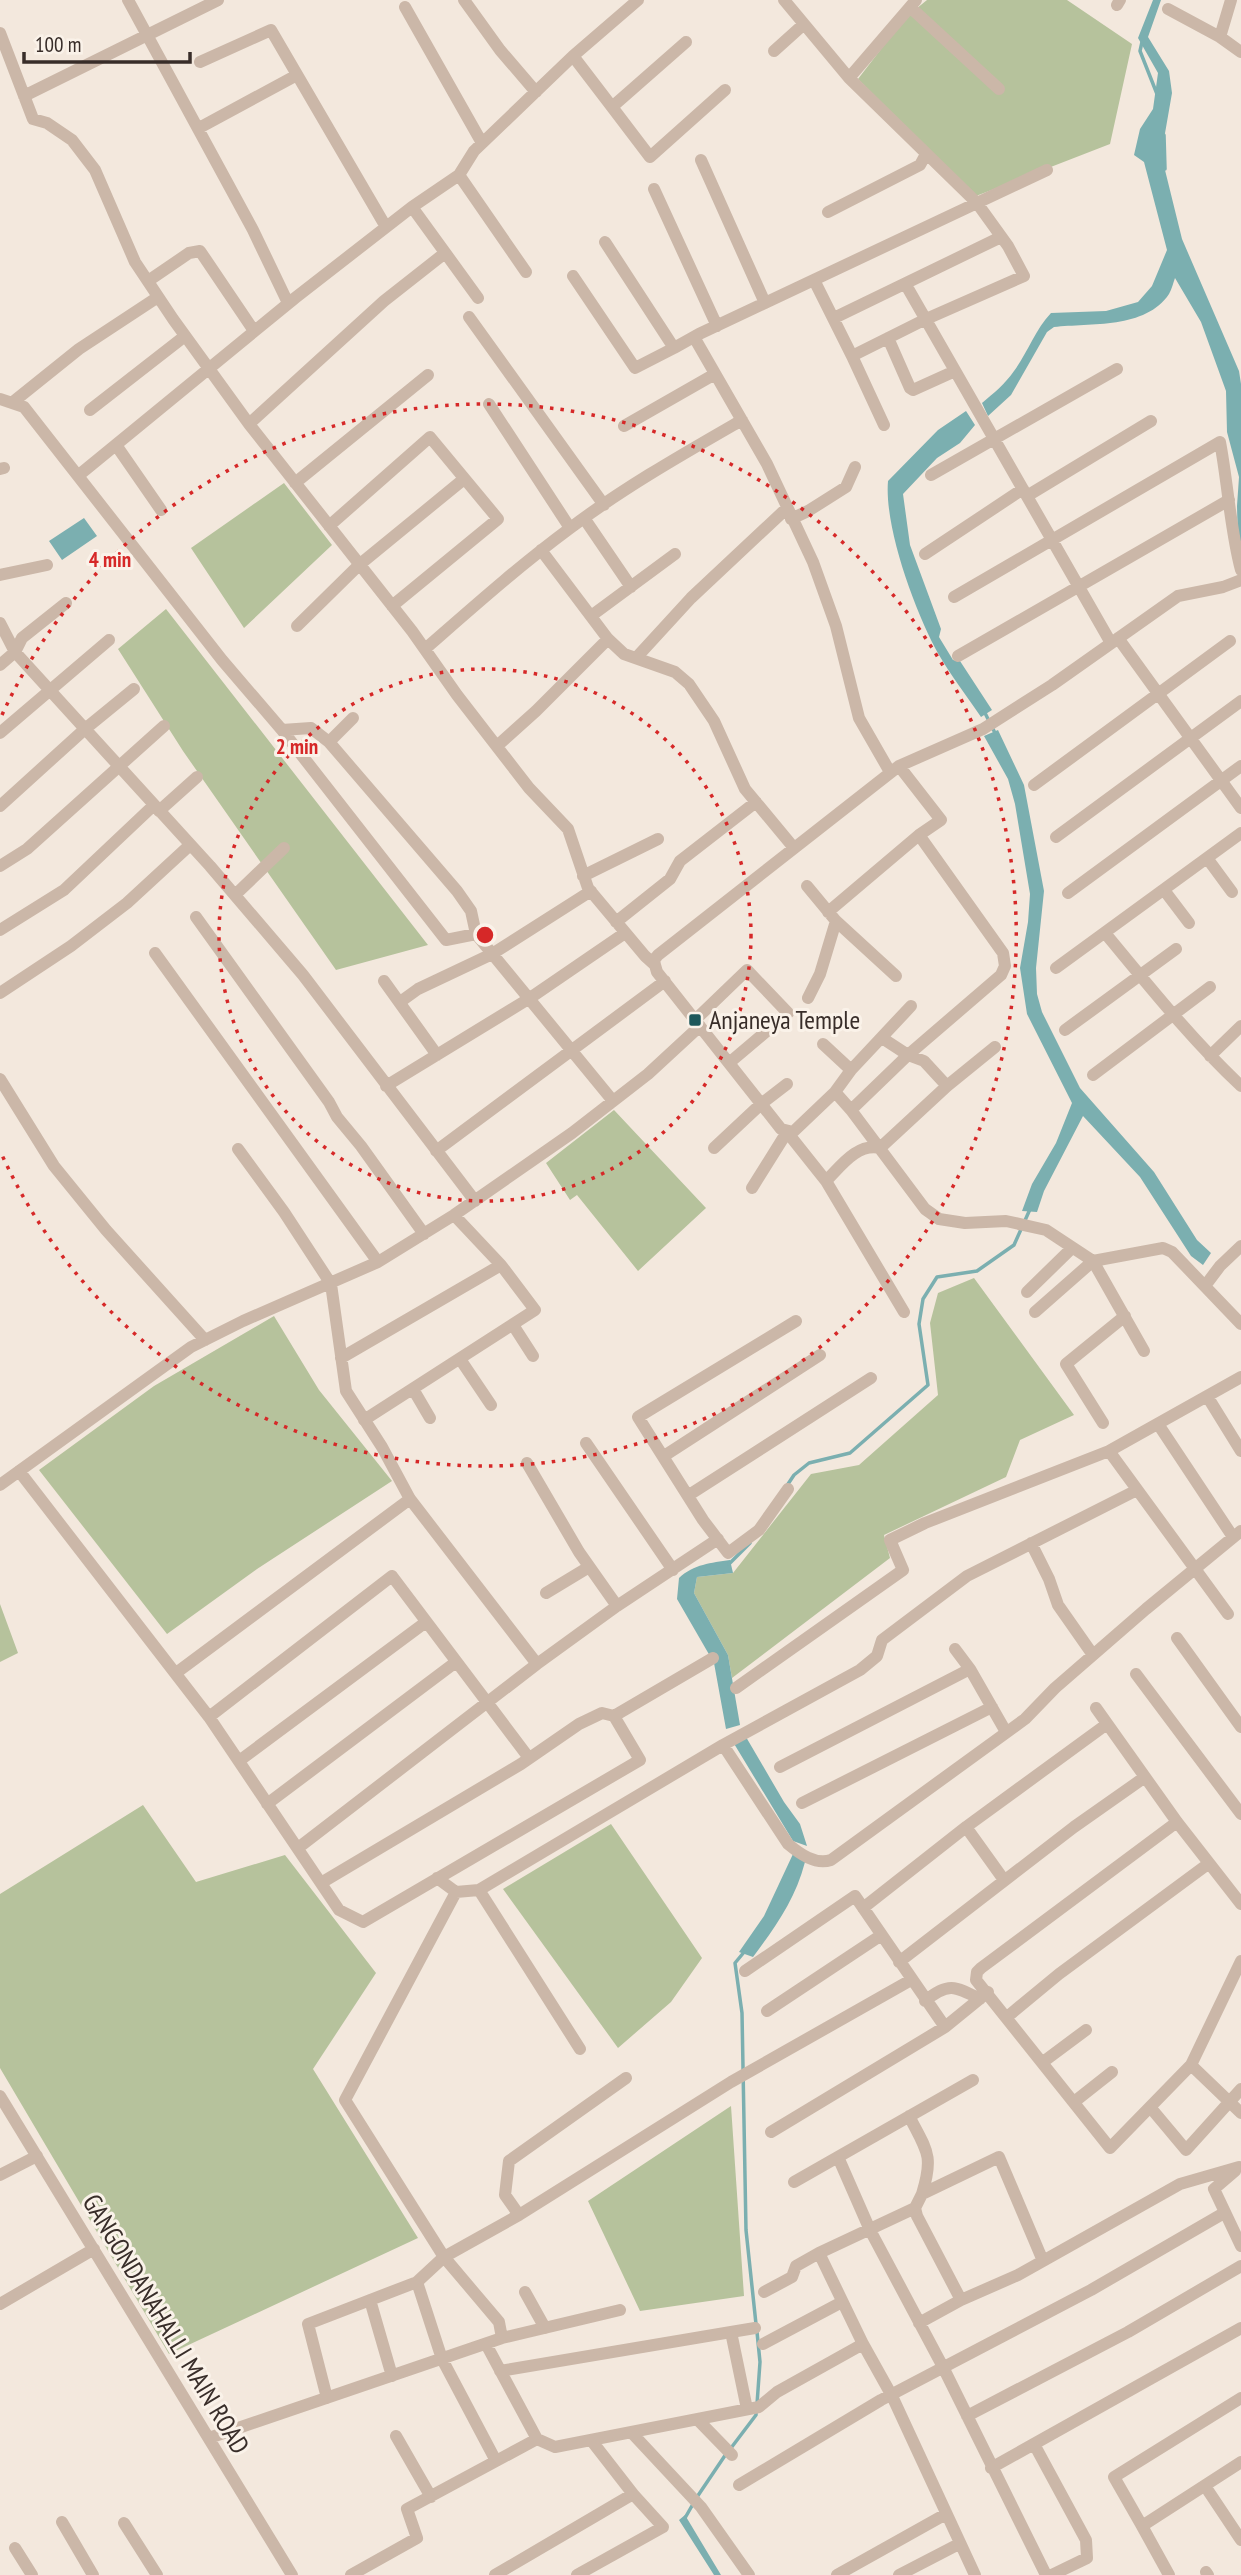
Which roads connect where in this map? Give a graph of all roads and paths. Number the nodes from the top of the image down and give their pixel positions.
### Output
1 (128, 0) edge
2 (218, 0) edge
3 (464, 0) edge
4 (638, 0) edge
5 (784, 0) edge
6 (1231, 0) edge
7 (913, 3) edge
8 (197, 5) edge
9 (405, 7) dead end
10 (1168, 9) dead end
11 (804, 24) junction
12 (0, 33) edge
13 (146, 36) junction
14 (1220, 37) junction
15 (686, 43) dead end
16 (774, 51) dead end
17 (1241, 52) edge
18 (573, 56) junction
19 (200, 62) dead end
20 (297, 75) junction
21 (849, 78) junction
22 (999, 89) dead end
23 (725, 90) dead end
24 (536, 92) junction
25 (24, 96) junction
26 (612, 107) junction
27 (199, 128) junction
28 (482, 143) junction
29 (926, 154) junction
30 (701, 160) dead end
31 (1047, 170) dead end
32 (459, 175) junction
33 (653, 189) dead end
34 (977, 204) junction
35 (412, 207) junction
36 (828, 212) dead end
37 (386, 227) junction
38 (1001, 237) junction
39 (605, 242) dead end
40 (445, 253) junction
41 (526, 272) dead end
42 (573, 276) dead end
43 (814, 280) junction
44 (148, 281) junction
45 (906, 285) junction
46 (158, 297) junction
47 (478, 298) dead end
48 (288, 303) junction
49 (765, 303) junction
50 (469, 317) dead end
51 (834, 318) junction
52 (924, 320) junction
53 (717, 326) junction
54 (254, 331) junction
55 (185, 336) junction
56 (694, 337) junction
57 (888, 338) junction
58 (674, 348) junction
59 (852, 355) junction
60 (209, 368) junction
61 (1117, 369) dead end
62 (955, 371) junction
63 (715, 374) junction
64 (428, 375) dead end
65 (6, 400) edge
66 (489, 404) dead end
67 (90, 410) dead end
68 (741, 420) junction
69 (1151, 421) dead end
70 (249, 424) junction
71 (884, 425) dead end
72 (624, 426) dead end
73 (995, 438) junction
74 (116, 445) junction
75 (855, 467) dead end
76 (79, 475) junction
77 (931, 475) dead end
78 (464, 479) junction
79 (295, 483) junction
80 (1025, 493) junction
81 (1230, 500) junction
82 (604, 505) junction
83 (161, 510) dead end
84 (789, 513) junction
85 (584, 518) junction
86 (329, 526) junction
87 (570, 528) junction
88 (1052, 538) junction
89 (541, 550) junction
90 (675, 554) dead end
91 (925, 554) dead end
92 (47, 565) dead end
93 (359, 565) junction
94 (1241, 570) edge
95 (0, 575) edge
96 (1241, 580) edge
97 (1078, 586) junction
98 (631, 587) junction
99 (954, 597) dead end
100 (66, 603) dead end
101 (392, 606) junction
102 (591, 616) junction
103 (0, 623) edge
104 (297, 626) dead end
105 (608, 639) junction
106 (109, 640) dead end
107 (1115, 641) junction
108 (1230, 641) dead end
109 (425, 649) junction
110 (15, 652) junction
111 (958, 656) dead end
112 (636, 658) junction
113 (0, 664) edge
114 (134, 689) dead end
115 (51, 692) junction
116 (1159, 694) junction
117 (1241, 701) edge
118 (352, 718) dead end
119 (164, 726) dead end
120 (85, 729) junction
121 (282, 730) junction
122 (0, 733) edge
123 (1191, 738) junction
124 (329, 742) junction
125 (497, 746) junction
126 (1241, 766) edge
127 (119, 767) junction
128 (895, 769) junction
129 (197, 777) dead end
130 (1221, 780) junction
131 (1034, 785) dead end
132 (756, 802) junction
133 (0, 806) edge
134 (157, 808) junction
135 (1241, 808) edge
136 (1241, 833) edge
137 (919, 835) junction
138 (1056, 837) dead end
139 (658, 839) dead end
140 (190, 845) junction
141 (284, 848) dead end
142 (794, 848) junction
143 (1207, 858) junction
144 (0, 866) edge
145 (583, 876) junction
146 (807, 886) dead end
147 (1164, 890) junction
148 (591, 891) junction
149 (1232, 892) dead end
150 (1068, 893) dead end
151 (235, 895) junction
152 (832, 917) junction
153 (196, 918) dead end
154 (617, 922) junction
155 (1189, 923) dead end
156 (0, 930) edge
157 (625, 933) junction
158 (1105, 933) junction
159 (476, 934) junction
160 (1175, 949) dead end
161 (155, 953) dead end
162 (492, 954) junction
163 (655, 965) junction
164 (1056, 968) dead end
165 (1140, 975) junction
166 (897, 976) dead end
167 (384, 981) dead end
168 (664, 981) junction
169 (1210, 987) dead end
170 (0, 993) edge
171 (530, 998) junction
172 (808, 998) dead end
173 (400, 1002) junction
174 (911, 1006) dead end
175 (1173, 1015) junction
176 (697, 1023) junction
177 (1241, 1026) edge
178 (1065, 1030) dead end
179 (882, 1038) junction
180 (823, 1044) dead end
181 (995, 1047) dead end
182 (572, 1049) junction
183 (437, 1055) junction
184 (908, 1055) junction
185 (1210, 1056) junction
186 (729, 1063) junction
187 (851, 1070) junction
188 (1093, 1074) dead end
189 (0, 1079) edge
190 (787, 1084) dead end
191 (386, 1086) junction
192 (947, 1086) junction
193 (1241, 1086) edge
194 (835, 1092) junction
195 (613, 1101) junction
196 (761, 1104) junction
197 (852, 1110) junction
198 (788, 1132) junction
199 (714, 1148) dead end
200 (880, 1148) junction
201 (239, 1149) dead end
202 (436, 1151) junction
203 (825, 1181) junction
204 (752, 1188) dead end
205 (475, 1201) junction
206 (454, 1215) junction
207 (424, 1234) junction
208 (1241, 1246) edge
209 (1072, 1248) junction
210 (1093, 1261) junction
211 (378, 1262) junction
212 (501, 1265) junction
213 (1212, 1277) junction
214 (331, 1284) junction
215 (1027, 1292) dead end
216 (904, 1312) dead end
217 (1035, 1312) dead end
218 (1125, 1316) junction
219 (796, 1321) dead end
220 (1241, 1324) edge
221 (513, 1325) junction
222 (205, 1340) junction
223 (1144, 1351) dead end
224 (820, 1355) dead end
225 (533, 1356) dead end
226 (341, 1358) junction
227 (460, 1359) junction
228 (1241, 1377) edge
229 (871, 1378) dead end
230 (413, 1389) junction
231 (1207, 1396) junction
232 (491, 1405) dead end
233 (430, 1418) dead end
234 (365, 1420) junction
235 (1103, 1423) dead end
236 (1158, 1424) junction
237 (586, 1443) dead end
238 (1109, 1451) junction
239 (1241, 1451) edge
240 (664, 1456) junction
241 (527, 1463) dead end
242 (19, 1471) junction
243 (0, 1485) edge
244 (788, 1489) dead end
245 (1137, 1490) junction
246 (689, 1495) junction
247 (410, 1499) junction
248 (1237, 1534) edge
249 (718, 1539) junction
250 (1031, 1543) junction
251 (589, 1567) junction
252 (1195, 1569) junction
253 (673, 1570) junction
254 (546, 1593) dead end
255 (617, 1606) junction
256 (1228, 1614) dead end
257 (426, 1622) junction
258 (1177, 1638) dead end
259 (954, 1648) dead end
260 (1093, 1655) junction
261 (713, 1658) dead end
262 (456, 1662) junction
263 (537, 1664) junction
264 (970, 1669) junction
265 (176, 1673) junction
266 (1136, 1674) dead end
267 (736, 1688) dead end
268 (488, 1704) junction
269 (992, 1707) junction
270 (1096, 1708) dead end
271 (614, 1716) junction
272 (209, 1717) junction
273 (1107, 1724) junction
274 (1241, 1727) edge
275 (1006, 1732) junction
276 (723, 1745) junction
277 (529, 1758) junction
278 (239, 1761) junction
279 (780, 1767) dead end
280 (1145, 1777) junction
281 (267, 1804) junction
282 (802, 1804) dead end
283 (1241, 1815) edge
284 (1177, 1822) junction
285 (966, 1827) junction
286 (298, 1848) junction
287 (1208, 1864) junction
288 (437, 1878) junction
289 (1004, 1880) junction
290 (321, 1883) junction
291 (479, 1890) junction
292 (457, 1892) junction
293 (1241, 1904) edge
294 (863, 1908) junction
295 (880, 1936) junction
296 (898, 1962) junction
297 (1240, 1966) edge
298 (745, 1971) dead end
299 (911, 1980) junction
300 (984, 1996) junction
301 (925, 2001) junction
302 (767, 2011) dead end
303 (1007, 2017) junction
304 (944, 2027) junction
305 (1086, 2030) dead end
306 (580, 2049) dead end
307 (1043, 2062) junction
308 (1191, 2065) junction
309 (1112, 2072) dead end
310 (626, 2078) dead end
311 (972, 2080) dead end
312 (1241, 2089) edge
313 (0, 2096) edge
314 (1074, 2102) junction
315 (1231, 2102) junction
316 (1150, 2107) junction
317 (1241, 2113) edge
318 (909, 2116) junction
319 (771, 2132) dead end
320 (37, 2156) junction
321 (838, 2157) junction
322 (1240, 2167) edge
323 (0, 2175) edge
324 (794, 2182) dead end
325 (922, 2194) junction
326 (915, 2208) junction
327 (1224, 2213) junction
328 (519, 2215) junction
329 (870, 2230) junction
330 (1241, 2246) edge
331 (94, 2249) junction
332 (819, 2253) junction
333 (444, 2257) junction
334 (1043, 2261) junction
335 (1241, 2266) edge
336 (417, 2282) junction
337 (526, 2292) dead end
338 (764, 2292) dead end
339 (370, 2300) junction
340 (961, 2300) junction
341 (842, 2302) junction
342 (0, 2304) edge
343 (620, 2310) dead end
344 (919, 2323) junction
345 (545, 2328) junction
346 (755, 2328) dead end
347 (1241, 2328) edge
348 (731, 2332) junction
349 (502, 2338) junction
350 (486, 2344) junction
351 (763, 2344) dead end
352 (863, 2344) junction
353 (442, 2359) junction
354 (943, 2367) junction
355 (500, 2371) junction
356 (392, 2376) junction
357 (892, 2396) junction
358 (327, 2398) junction
359 (1241, 2398) edge
360 (747, 2409) junction
361 (967, 2416) junction
362 (697, 2419) junction
363 (631, 2432) junction
364 (396, 2436) dead end
365 (209, 2438) junction
366 (537, 2439) junction
367 (591, 2440) junction
368 (1034, 2444) junction
369 (732, 2455) dead end
370 (496, 2461) junction
371 (1241, 2462) edge
372 (991, 2468) junction
373 (739, 2485) dead end
374 (1205, 2486) junction
375 (633, 2494) junction
376 (431, 2497) junction
377 (946, 2514) junction
378 (62, 2522) dead end
379 (124, 2523) dead end
380 (1142, 2526) junction
381 (1241, 2540) edge
382 (960, 2544) junction
383 (15, 2547) dead end
384 (32, 2575) edge
385 (93, 2575) edge
386 (157, 2575) edge
387 (292, 2575) edge
388 (351, 2575) edge
389 (495, 2575) edge
390 (577, 2575) edge
391 (749, 2575) edge
392 (837, 2575) edge
393 (899, 2575) edge
394 (975, 2575) edge
395 (1046, 2575) edge
396 (1052, 2575) edge
397 (1169, 2575) edge

1 - 13 street
2 - 8 street
3 - 24 street
4 - 18 street
5 - 11 street
6 - 14 street
7 - 21 street
7 - 22 street
8 - 13 street
9 - 28 street
10 - 14 street
11 - 16 street
11 - 21 street
12 - 25 street
13 - 25 street
13 - 27 street
14 - 17 street
15 - 26 street
18 - 24 street
18 - 26 street
19 - 20 street
20 - 27 street
20 - 37 street
21 - 29 street
23 - 26 street
24 - 28 street
25 - 44 street
27 - 48 street
28 - 32 street
29 - 34 street
29 - 36 street
30 - 49 street
31 - 34 street
32 - 35 street
32 - 41 street
33 - 53 street
34 - 38 street
34 - 43 street
35 - 37 street
35 - 40 street
37 - 48 street
38 - 45 street
38 - 52 street
39 - 58 street
40 - 47 street
40 - 70 street
42 - 58 street
43 - 49 street
43 - 51 street
44 - 46 street
44 - 54 street
45 - 51 street
45 - 52 street
46 - 55 street
46 - 65 street
48 - 54 street
49 - 53 street
50 - 82 street
51 - 59 street
52 - 57 street
52 - 62 street
53 - 56 street
54 - 60 street
55 - 60 street
55 - 67 street
56 - 58 street
56 - 63 street
57 - 59 street
57 - 62 street
59 - 71 street
60 - 70 street
60 - 74 street
61 - 73 street
62 - 73 street
63 - 68 street
63 - 72 street
64 - 79 street
65 - 76 street
66 - 87 street
68 - 82 street
68 - 84 street
69 - 80 street
70 - 79 street
73 - 77 street
73 - 80 street
74 - 76 street
74 - 83 street
75 - 84 street
76 - 121 street
78 - 86 street
78 - 93 street
78 - 101 street
79 - 86 street
80 - 88 street
80 - 91 street
81 - 88 street
81 - 94 street
81 - 97 street
82 - 85 street
84 - 112 street
84 - 128 street
85 - 87 street
85 - 98 street
86 - 93 street
87 - 89 street
88 - 97 street
88 - 99 street
89 - 102 street
89 - 109 street
90 - 98 street
92 - 95 street
93 - 101 street
93 - 104 street
96 - 107 street
97 - 107 street
97 - 111 street
98 - 102 street
100 - 110 street
101 - 109 street
102 - 105 street
103 - 110 street
105 - 112 street
105 - 125 street
106 - 115 street
107 - 116 street
107 - 128 street
108 - 116 street
109 - 125 street
110 - 113 street
110 - 115 street
112 - 132 street
114 - 120 street
115 - 120 street
115 - 122 street
116 - 123 street
116 - 131 street
117 - 123 street
118 - 124 street
119 - 127 street
120 - 127 street
120 - 133 street
121 - 124 street
121 - 159 street
123 - 130 street
123 - 138 street
124 - 159 street
125 - 145 street
126 - 130 street
127 - 134 street
127 - 144 street
128 - 137 street
128 - 142 street
129 - 134 street
130 - 135 street
130 - 150 street
132 - 142 street
132 - 154 street
134 - 140 street
134 - 156 street
136 - 143 street
137 - 152 street
137 - 184 street
139 - 145 street
140 - 151 street
140 - 170 street
141 - 151 street
142 - 163 street
143 - 147 street
143 - 149 street
145 - 148 street
146 - 152 street
147 - 155 street
147 - 158 street
148 - 154 street
148 - 162 street
151 - 191 street
152 - 166 street
152 - 172 street
153 - 207 street
154 - 157 street
157 - 163 street
157 - 171 street
158 - 164 street
158 - 165 street
159 - 162 street
160 - 165 street
161 - 211 street
162 - 171 street
162 - 173 street
163 - 168 street
165 - 175 street
165 - 178 street
167 - 173 street
168 - 176 street
168 - 182 street
169 - 175 street
171 - 182 street
171 - 183 street
173 - 183 street
174 - 179 street
175 - 185 street
175 - 188 street
176 - 186 street
176 - 186 street
176 - 195 street
177 - 185 street
179 - 184 street
179 - 187 street
180 - 187 street
181 - 192 street
182 - 195 street
182 - 202 street
183 - 191 street
184 - 192 street
184 - 197 street
185 - 193 street
186 - 196 street
187 - 194 street
189 - 222 street
190 - 196 street
191 - 202 street
192 - 200 street
194 - 197 street
194 - 198 street
195 - 205 street
196 - 198 street
196 - 199 street
197 - 200 street
198 - 203 street
198 - 204 street
200 - 203 street
200 - 209 street
201 - 214 street
202 - 205 street
203 - 216 street
205 - 206 street
206 - 207 street
206 - 212 street
207 - 211 street
208 - 213 street
209 - 210 street
209 - 215 street
210 - 213 street
210 - 217 street
210 - 218 street
211 - 214 street
212 - 221 street
212 - 226 street
213 - 220 street
214 - 222 street
214 - 226 street
218 - 223 street
218 - 235 street
219 - 240 street
221 - 225 street
221 - 227 street
222 - 242 street
224 - 240 street
226 - 234 street
227 - 230 street
227 - 232 street
228 - 231 street
229 - 246 street
230 - 233 street
230 - 234 street
231 - 236 street
231 - 239 street
234 - 247 street
236 - 238 street
236 - 248 street
237 - 253 street
238 - 245 street
238 - 267 street
240 - 246 street
241 - 251 street
242 - 243 street
242 - 265 street
244 - 249 street
245 - 250 street
245 - 252 street
246 - 249 street
247 - 263 street
247 - 265 street
248 - 252 street
249 - 253 street
250 - 260 street
250 - 276 street
251 - 254 street
251 - 255 street
252 - 256 street
252 - 260 street
253 - 255 street
255 - 263 street
257 - 262 street
257 - 272 street
257 - 278 street
258 - 274 street
259 - 264 street
260 - 275 street
261 - 271 street
262 - 268 street
262 - 281 street
263 - 268 street
264 - 269 street
264 - 279 street
265 - 272 street
266 - 283 street
268 - 277 street
268 - 286 street
269 - 275 street
269 - 282 street
270 - 273 street
271 - 277 street
271 - 288 street
272 - 278 street
273 - 280 street
273 - 285 street
275 - 276 street
276 - 291 street
277 - 290 street
278 - 281 street
280 - 284 street
280 - 289 street
281 - 286 street
284 - 287 street
284 - 300 street
285 - 289 street
285 - 294 street
286 - 290 street
287 - 293 street
287 - 303 street
288 - 290 street
288 - 292 street
289 - 296 street
291 - 292 street
291 - 306 street
292 - 333 street
294 - 295 street
294 - 298 street
295 - 296 street
295 - 302 street
296 - 299 street
297 - 308 street
299 - 301 street
299 - 328 street
300 - 301 street
300 - 303 street
300 - 304 street
301 - 304 street
303 - 307 street
304 - 319 street
305 - 307 street
307 - 314 street
308 - 315 street
308 - 316 street
309 - 314 street
310 - 328 street
311 - 318 street
312 - 315 street
313 - 320 street, GANGONDANAHALLI MAIN ROAD
314 - 316 street
315 - 316 street
315 - 317 street
318 - 321 street
318 - 325 street
320 - 323 street
320 - 331 street, GANGONDANAHALLI MAIN ROAD
321 - 324 street
321 - 329 street
322 - 327 street
322 - 334 street
325 - 326 street
325 - 334 street
326 - 329 street
326 - 340 street
327 - 330 street
327 - 354 street
328 - 333 street
329 - 332 street
329 - 344 street
331 - 342 street
331 - 365 street, GANGONDANAHALLI MAIN ROAD
332 - 338 street
332 - 341 street
333 - 336 street
333 - 349 street
334 - 340 street
335 - 361 street
336 - 339 street
336 - 353 street
337 - 345 street
339 - 356 street
339 - 358 street
340 - 344 street
341 - 351 street
341 - 352 street
343 - 345 street
344 - 354 street
345 - 349 street
346 - 348 street
347 - 368 street
348 - 355 street
348 - 360 street
349 - 350 street
350 - 353 street
350 - 355 street
352 - 357 street
352 - 360 street
353 - 356 street
353 - 370 street
354 - 357 street
354 - 361 street
355 - 366 street
356 - 358 street
357 - 373 street
357 - 377 street
358 - 365 street
359 - 380 street
360 - 362 street
361 - 372 street
362 - 363 street
362 - 369 street
363 - 367 street
363 - 391 street
364 - 376 street
365 - 387 street, GANGONDANAHALLI MAIN ROAD
366 - 367 street
366 - 370 street
367 - 375 street
368 - 372 street
368 - 396 street
370 - 376 street
371 - 374 street
372 - 395 street
374 - 380 street
374 - 381 street
375 - 389 street
375 - 390 street
376 - 388 street
377 - 382 street
377 - 392 street
378 - 385 street
379 - 386 street
380 - 397 street
382 - 393 street
382 - 394 street
383 - 384 street

